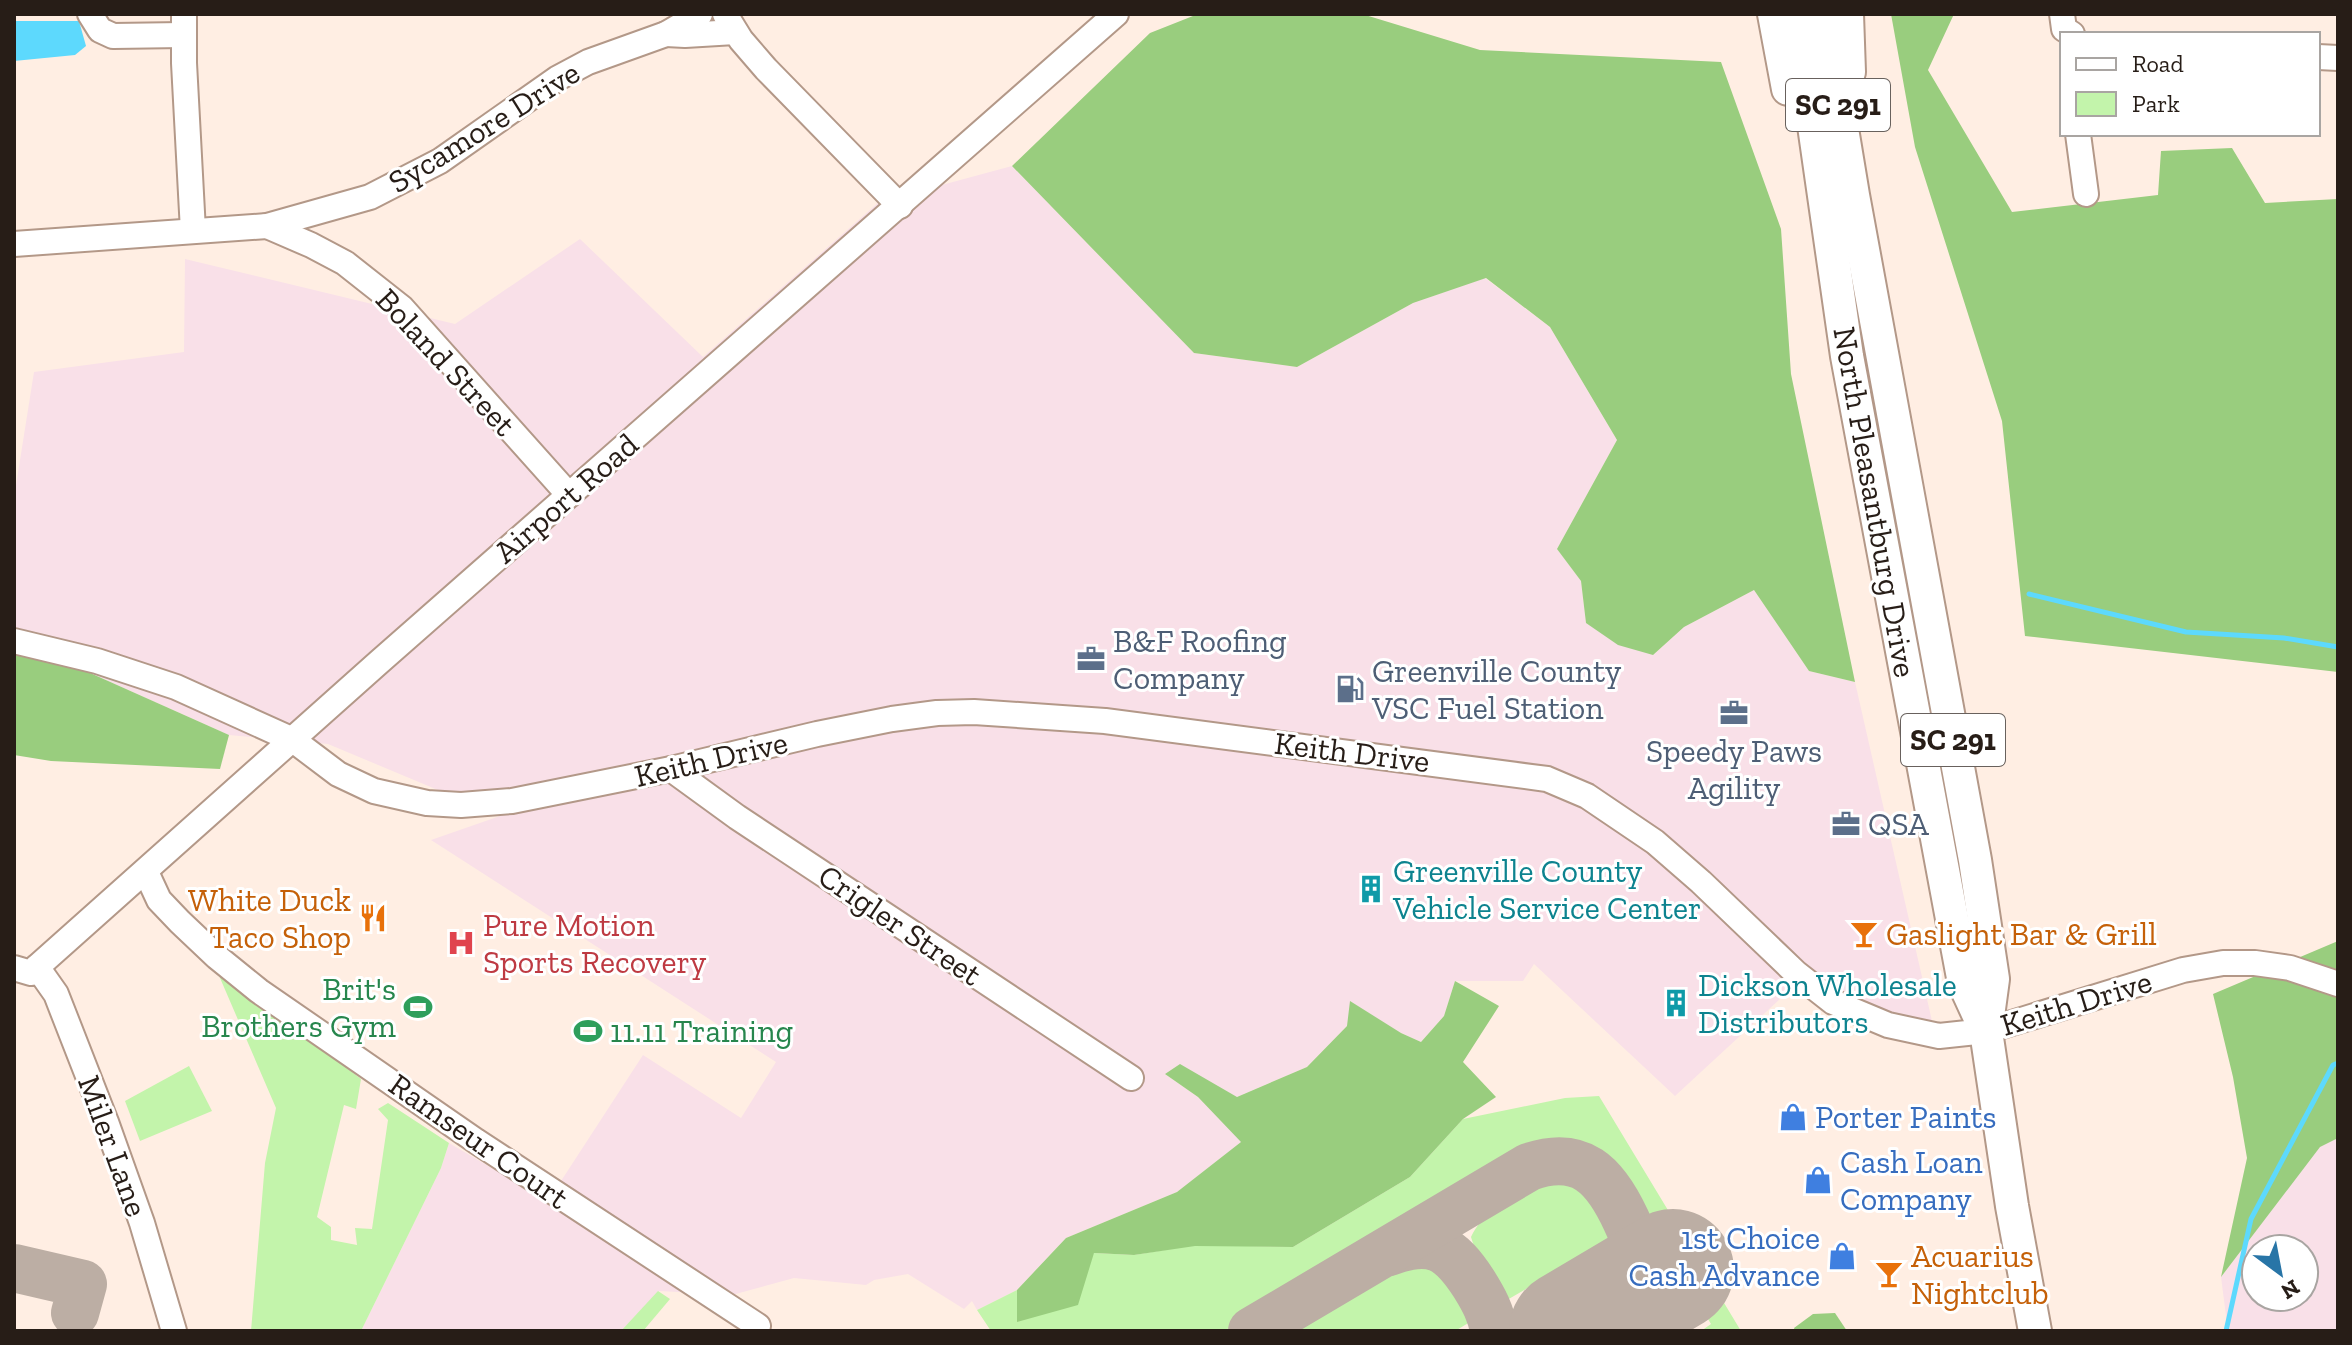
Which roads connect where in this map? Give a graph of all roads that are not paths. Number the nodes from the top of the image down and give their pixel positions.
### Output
1 (90, 14) edge
2 (700, 14) edge
3 (1116, 14) edge
4 (1774, 14) edge
5 (1798, 14) edge
6 (1823, 14) edge
7 (1847, 14) edge
8 (730, 23) edge
9 (184, 25) edge
10 (666, 34) junction
11 (2078, 136) edge
12 (2086, 194) dead end
13 (1853, 195) junction
14 (900, 206) junction
15 (267, 226) junction
16 (193, 231) junction
17 (14, 244) edge
18 (1847, 356) junction
19 (569, 495) junction
20 (14, 641) edge
21 (293, 740) junction
22 (671, 769) junction
23 (146, 872) junction
24 (24, 974) edge
25 (2338, 984) edge
26 (1986, 1031) junction
27 (1131, 1078) dead end
28 (758, 1326) dead end
29 (174, 1331) edge
30 (2035, 1331) edge

1 - 9 street
2 - 10 street, Sycamore Drive
3 - 14 street, Airport Road
4 - 18 main road
5 - 18 main road, North Pleasantburg Drive / SC 291
6 - 13 main road, North Pleasantburg Drive / SC 291
7 - 13 main road
8 - 10 street, Sycamore Drive
8 - 14 street
9 - 16 street
10 - 15 street, Sycamore Drive
11 - 12 street
13 - 26 main road, North Pleasantburg Drive / SC 291
14 - 19 street, Airport Road
15 - 16 street, Sycamore Drive
15 - 19 street, Boland Street
16 - 17 street, Sycamore Drive
18 - 26 main road, North Pleasantburg Drive / SC 291
19 - 21 street, Airport Road
20 - 21 street, Keith Drive
21 - 22 street, Keith Drive
21 - 23 street, Airport Road
22 - 26 street, Keith Drive
22 - 27 street, Crigler Street
23 - 24 street, Airport Road
23 - 28 street, Ramseur Court
24 - 29 street, Miler Lane
25 - 26 street, Keith Drive
26 - 30 main road, North Pleasantburg Drive / SC 291

